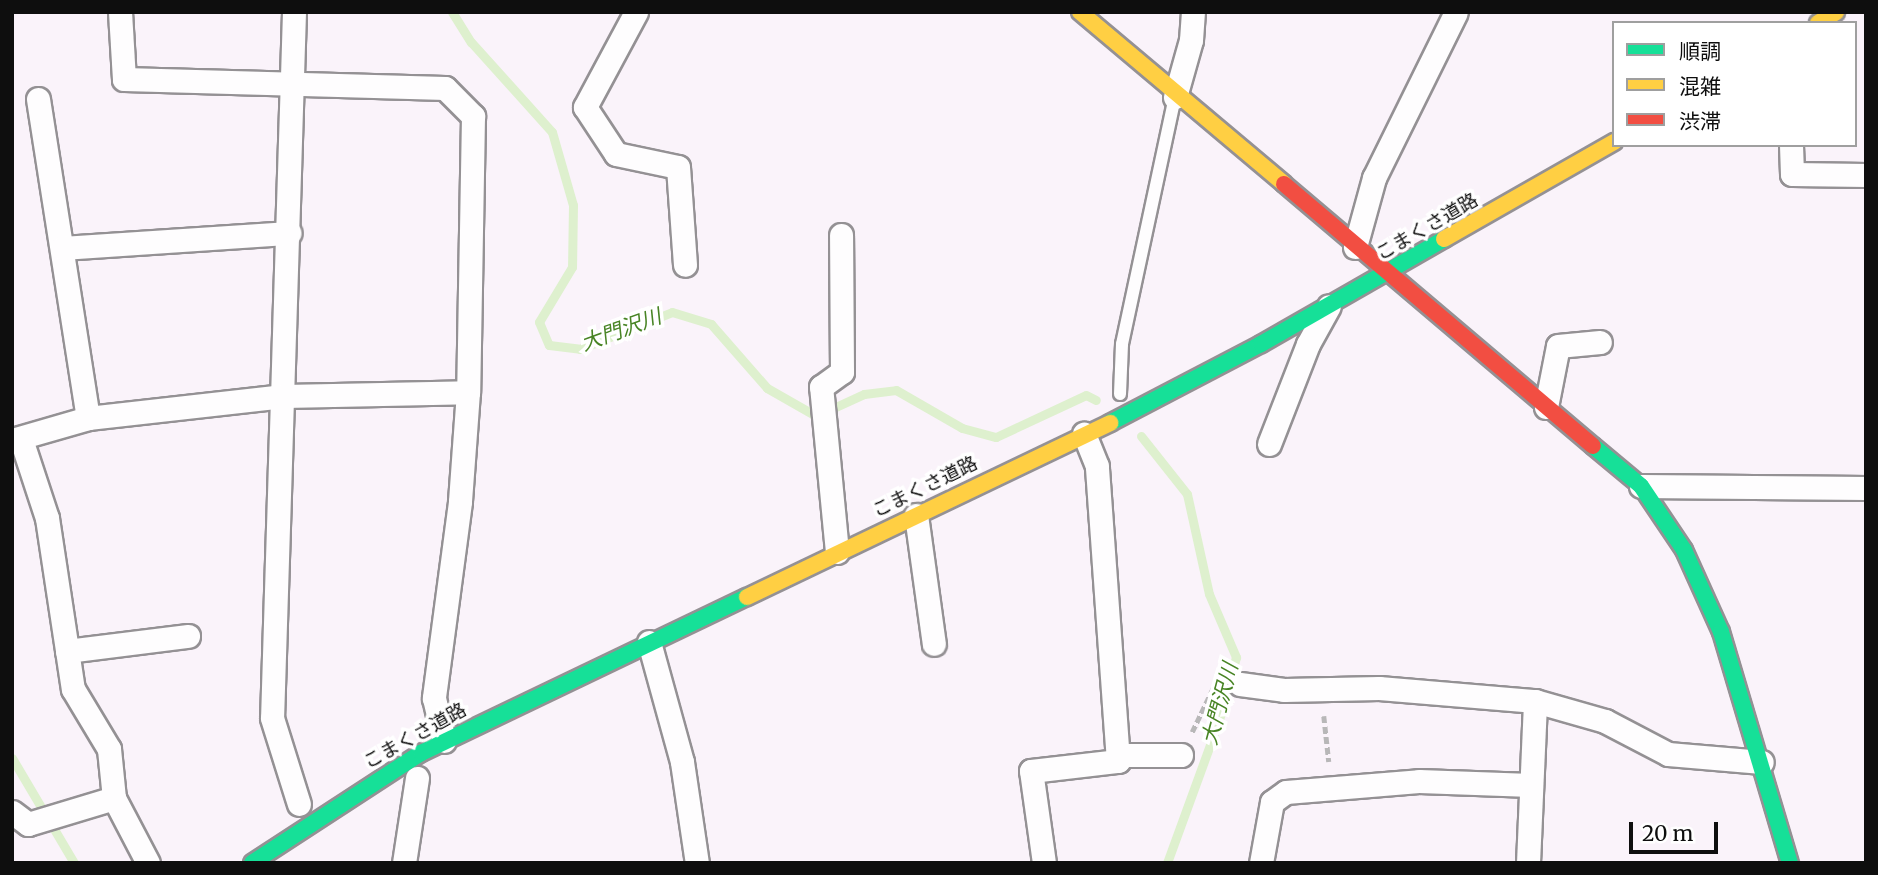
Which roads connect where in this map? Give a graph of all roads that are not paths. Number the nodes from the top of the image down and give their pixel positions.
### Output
1 (120, 12) edge
2 (294, 12) edge
3 (636, 12) edge
4 (1080, 12) edge
5 (1193, 12) edge
6 (1456, 12) edge
7 (293, 82) junction
8 (1175, 97) junction
9 (38, 99) dead end
10 (1612, 143) edge
11 (1791, 147) edge
12 (1866, 175) edge
13 (290, 233) junction
14 (841, 235) dead end
15 (1355, 247) junction
16 (62, 248) junction
17 (685, 265) dead end
18 (1387, 274) junction
19 (1329, 306) junction
20 (1600, 342) dead end
21 (468, 392) junction
22 (1120, 394) dead end
23 (285, 396) junction
24 (1546, 407) junction
25 (88, 418) junction
26 (1084, 434) junction
27 (16, 439) edge
28 (1269, 444) dead end
29 (1641, 486) junction
30 (1866, 488) edge
31 (916, 514) junction
32 (837, 552) junction
33 (188, 636) dead end
34 (649, 642) junction
35 (934, 644) dead end
36 (67, 651) junction
37 (1241, 684) road end
38 (1535, 701) junction
39 (444, 741) junction
40 (1118, 755) junction
41 (1181, 755) road end
42 (1762, 762) junction
43 (417, 778) dead end
44 (1531, 785) junction
45 (114, 799) junction
46 (299, 804) dead end
47 (12, 813) edge
48 (148, 863) edge
49 (252, 863) edge
50 (404, 863) edge
51 (697, 863) edge
52 (1044, 863) edge
53 (1261, 863) edge
54 (1528, 863) edge
55 (1790, 863) edge

1 - 7 street
2 - 7 street
3 - 17 street
4 - 8 street
5 - 8 street
6 - 15 street
7 - 13 street
7 - 21 street
8 - 15 street
8 - 22 lane
9 - 16 street
10 - 18 street, こまくさ道路
11 - 12 street
13 - 16 street
13 - 23 street
14 - 32 street
15 - 18 street
16 - 25 street
18 - 19 street, こまくさ道路
18 - 24 street
19 - 26 street, こまくさ道路
19 - 28 street
20 - 24 street
21 - 23 street
21 - 39 street
23 - 25 street
23 - 46 street
24 - 29 street
25 - 27 street
26 - 31 street, こまくさ道路
26 - 40 street
27 - 36 street
29 - 30 street
29 - 42 street
31 - 32 street, こまくさ道路
31 - 35 street
32 - 34 street, こまくさ道路
33 - 36 street
34 - 39 street, こまくさ道路
34 - 51 street
36 - 45 street
37 - 38 street
38 - 42 street
38 - 44 street
39 - 49 street, こまくさ道路
40 - 41 street
40 - 52 street
42 - 55 street
43 - 50 street
44 - 53 street
44 - 54 street
45 - 47 street
45 - 48 street

